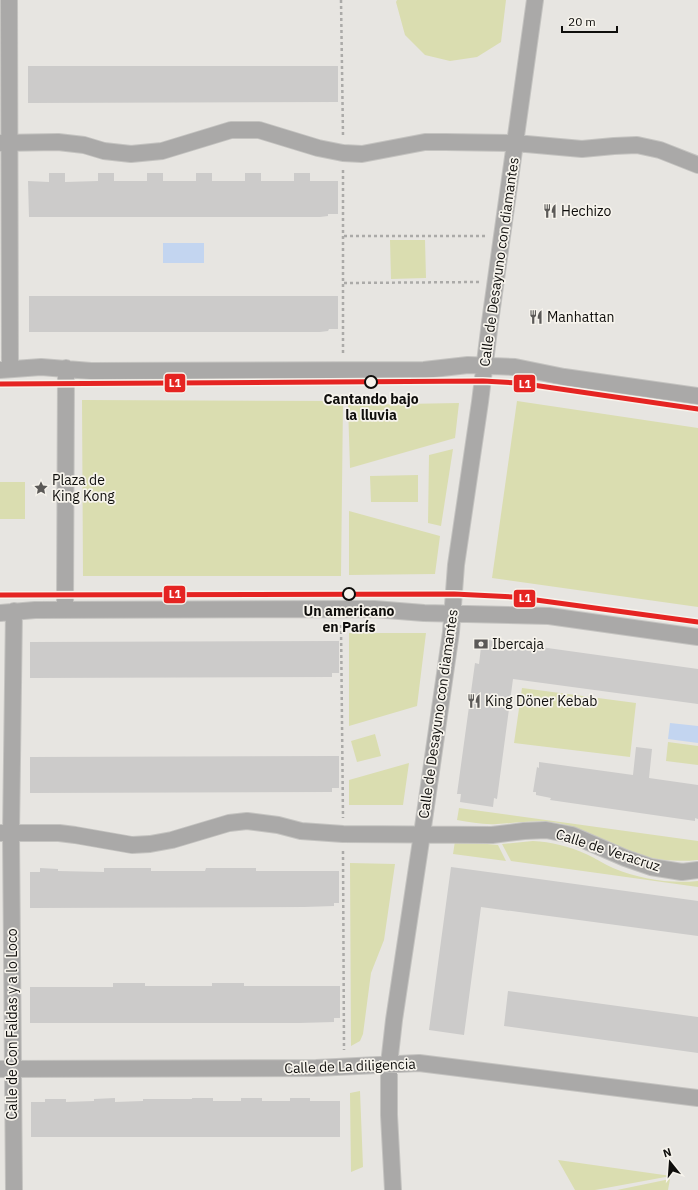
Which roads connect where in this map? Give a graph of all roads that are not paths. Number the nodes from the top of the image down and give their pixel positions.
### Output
1 (9, 0) edge
2 (534, 0) edge
3 (4, 143) edge
4 (515, 143) junction
5 (698, 165) edge
6 (485, 365) junction
7 (66, 368) junction
8 (5, 370) edge
9 (698, 396) edge
10 (65, 610) junction
11 (7, 612) edge
12 (452, 614) junction
13 (698, 637) edge
14 (6, 834) edge
15 (422, 834) junction
16 (698, 870) edge
17 (389, 1064) junction
18 (6, 1069) edge
19 (698, 1098) edge
20 (14, 1190) edge
21 (393, 1190) edge

1 - 3 street
2 - 4 street, Calle de Desayuno con diamantes
3 - 4 street
3 - 8 street
4 - 5 street
4 - 6 street, Calle de Desayuno con diamantes
6 - 7 street
6 - 9 street
6 - 12 street, Calle de Desayuno con diamantes
7 - 8 street
7 - 10 street
10 - 11 street
10 - 12 street
11 - 14 street
12 - 13 street
12 - 15 street, Calle de Desayuno con diamantes
14 - 15 street, Calle de Veracruz
14 - 18 street, Calle de Con Faldas y a lo Loco
15 - 16 street, Calle de Veracruz
15 - 17 street, Calle de Desayuno con diamantes
17 - 18 street, Calle de La diligencia
17 - 19 street, Calle de La diligencia
17 - 21 street, Calle de Desayuno con diamantes
18 - 20 street, Calle de Con Faldas y a lo Loco

